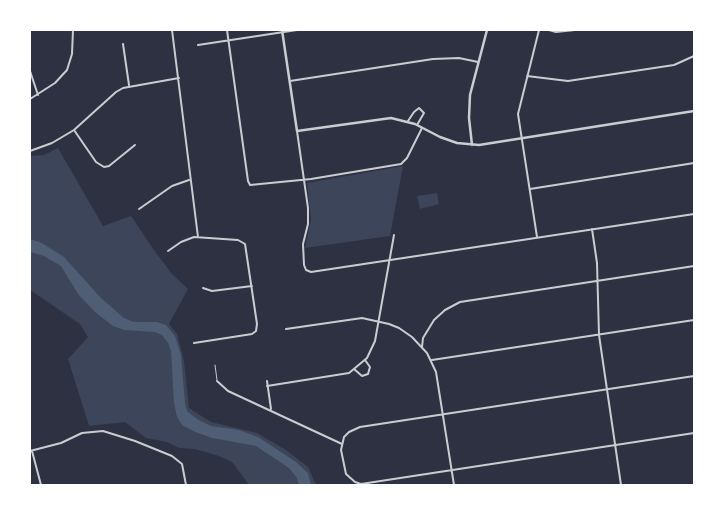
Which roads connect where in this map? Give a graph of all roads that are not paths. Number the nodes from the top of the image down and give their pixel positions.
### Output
1 (73, 30) edge
2 (172, 30) edge
3 (227, 30) edge
4 (297, 30) edge
5 (487, 30) edge
6 (539, 30) edge
7 (549, 30) edge
8 (575, 30) edge
9 (282, 31) edge
10 (228, 40) junction
11 (123, 44) dead end
12 (198, 45) dead end
13 (694, 56) edge
14 (478, 62) junction
15 (30, 71) edge
16 (527, 76) junction
17 (179, 78) junction
18 (290, 81) junction
19 (129, 85) junction
20 (38, 95) junction
21 (30, 99) edge
22 (694, 111) edge
23 (408, 121) junction
24 (417, 125) junction
25 (422, 128) junction
26 (74, 130) junction
27 (297, 131) junction
28 (522, 139) junction
29 (135, 145) dead end
30 (472, 145) junction
31 (30, 151) edge
32 (694, 164) edge
33 (189, 180) junction
34 (304, 180) junction
35 (530, 188) junction
36 (139, 209) dead end
37 (694, 214) edge
38 (592, 229) junction
39 (394, 235) dead end
40 (198, 237) junction
41 (537, 237) junction
42 (168, 251) dead end
43 (389, 260) junction
44 (694, 266) edge
45 (597, 280) junction
46 (252, 286) junction
47 (203, 288) dead end
48 (694, 320) edge
49 (378, 321) junction
50 (286, 329) dead end
51 (599, 335) junction
52 (194, 343) dead end
53 (422, 347) junction
54 (365, 360) junction
55 (432, 360) junction
56 (215, 365) dead end
57 (354, 369) junction
58 (694, 376) edge
59 (218, 381) joint
60 (267, 381) dead end
61 (267, 386) junction
62 (607, 390) junction
63 (271, 409) junction
64 (444, 415) junction
65 (694, 433) edge
66 (342, 444) junction
67 (615, 446) junction
68 (31, 451) edge
69 (452, 471) junction
70 (41, 485) edge
71 (186, 485) edge
72 (454, 485) edge
73 (621, 485) edge

1 - 20 street
2 - 17 street
3 - 10 street
4 - 9 street
5 - 14 street
6 - 16 street
7 - 8 street
9 - 10 street
9 - 18 street
10 - 12 street
10 - 34 street
11 - 19 street
13 - 16 street
14 - 18 street
14 - 30 street
15 - 20 street
16 - 28 street
17 - 19 street
17 - 33 street
18 - 27 street
19 - 26 street
20 - 21 street
22 - 28 street
23 - 24 street
23 - 24 street
23 - 27 street
24 - 25 street
25 - 30 street
25 - 34 street
26 - 29 street
26 - 31 street
27 - 34 street
28 - 30 street
28 - 35 street
32 - 35 street
33 - 36 street
33 - 40 street
34 - 43 street
35 - 41 street
37 - 38 street
38 - 41 street
38 - 45 street
39 - 43 street
40 - 42 street
40 - 46 street
41 - 43 street
43 - 49 street
44 - 45 street
45 - 51 street
45 - 53 street
46 - 47 street
46 - 52 street
48 - 51 street
49 - 50 street
49 - 53 street
49 - 54 street
51 - 55 street
51 - 62 street
53 - 55 street
54 - 57 street
54 - 57 street
55 - 64 street
56 - 59 lane
57 - 61 street
58 - 62 street
59 - 63 street
60 - 61 street
61 - 63 street
62 - 64 street
62 - 67 street
63 - 66 street
64 - 66 street
64 - 69 street
65 - 67 street
66 - 69 street
67 - 69 street
67 - 73 street
68 - 70 street
68 - 71 street
69 - 72 street

